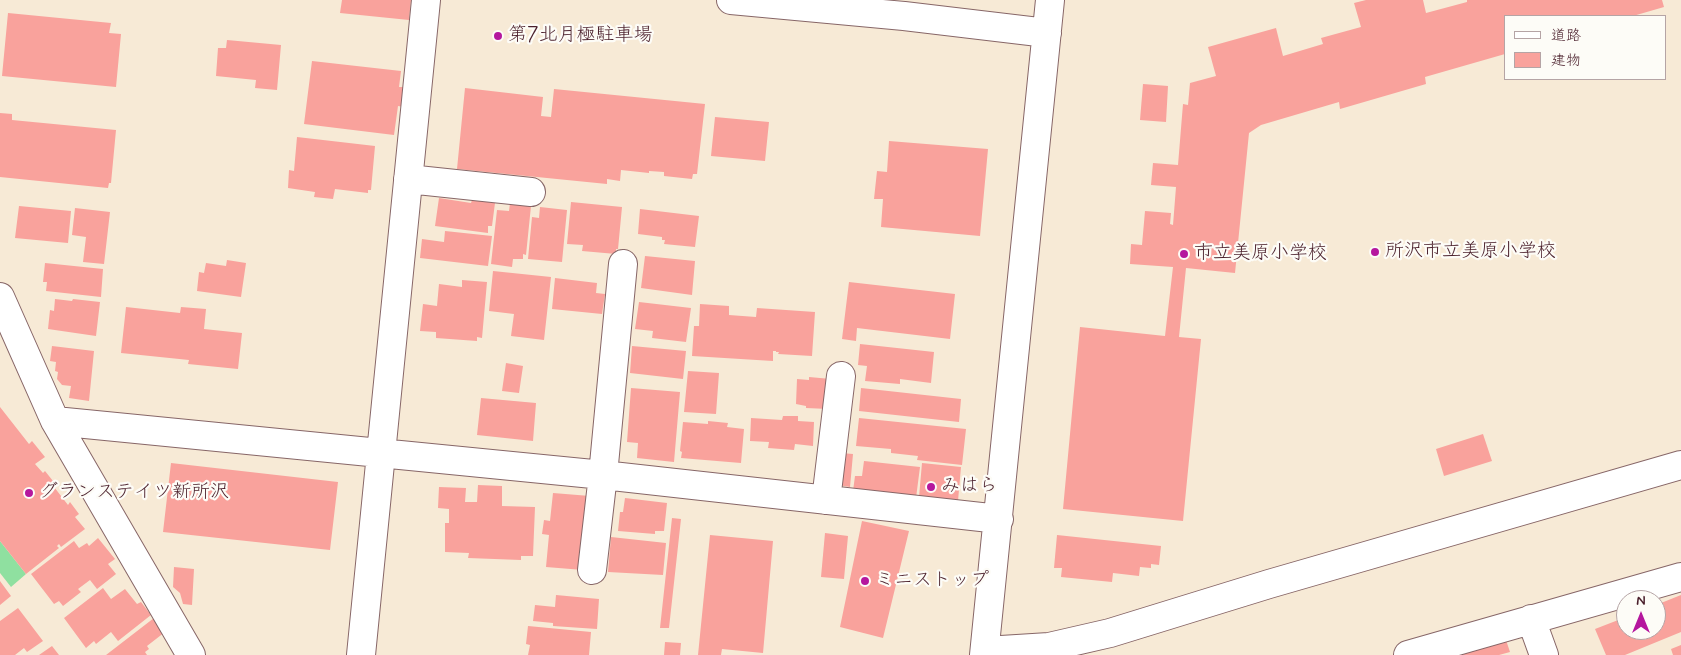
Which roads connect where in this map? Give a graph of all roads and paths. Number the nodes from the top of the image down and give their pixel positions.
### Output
1 (426, 0) edge
2 (731, 0) edge
3 (1050, 0) edge
4 (781, 2) edge
5 (904, 8) edge
6 (1047, 33) junction
7 (408, 179) junction
8 (531, 192) dead end
9 (623, 264) dead end
10 (0, 298) edge
11 (841, 376) dead end
12 (55, 420) junction
13 (381, 452) junction
14 (1681, 465) edge
15 (603, 475) junction
16 (826, 500) junction
17 (999, 520) junction
18 (592, 570) dead end
19 (1681, 577) edge
20 (1531, 619) junction
21 (984, 653) edge
22 (191, 655) edge
23 (361, 655) edge
24 (1408, 655) edge
25 (1544, 655) edge

1 - 7 street
2 - 4 street
3 - 6 street
4 - 5 street
5 - 6 street
6 - 17 street
7 - 8 street
7 - 13 street
9 - 15 street
10 - 12 street
11 - 16 street
12 - 13 street
12 - 22 street
13 - 15 street
13 - 23 street
14 - 21 street
15 - 16 street
15 - 18 street
16 - 17 street
17 - 21 street
19 - 20 street
20 - 24 street
20 - 25 street

